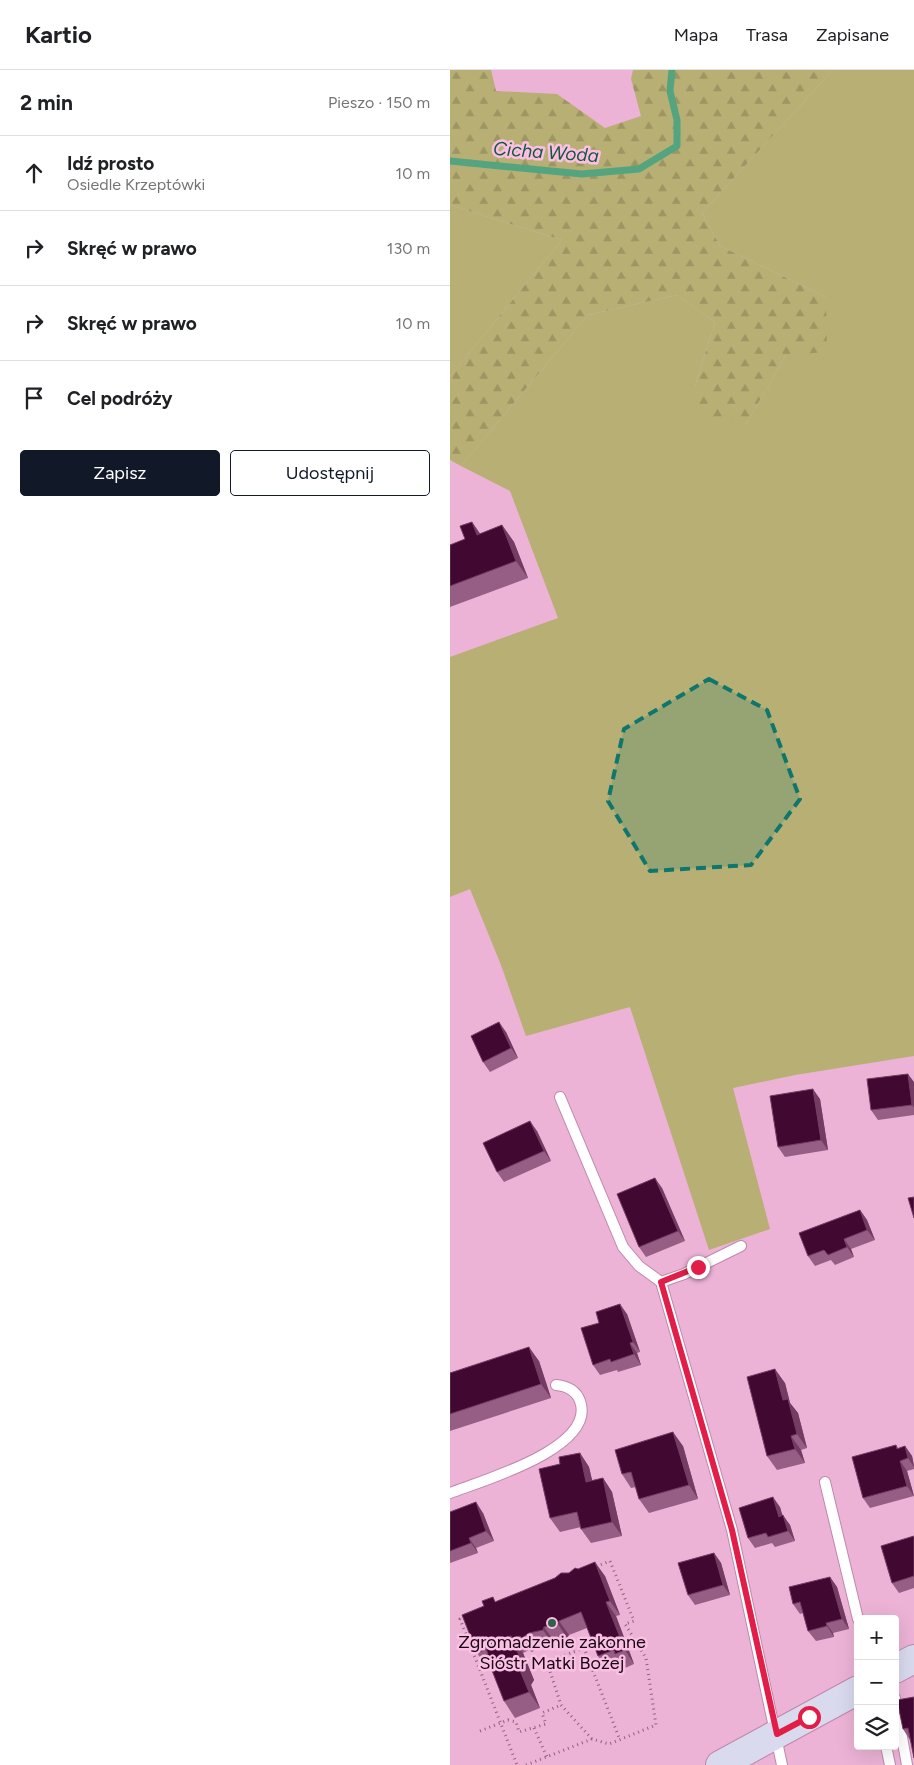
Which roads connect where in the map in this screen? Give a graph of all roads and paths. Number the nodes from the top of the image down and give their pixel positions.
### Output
1 (560, 1096) dead end
2 (741, 1246) dead end
3 (661, 1282) junction
4 (556, 1385) dead end
5 (825, 1482) dead end
6 (450, 1493) edge
7 (593, 1568) edge
8 (857, 1615) edge
9 (469, 1616) edge
10 (914, 1659) edge
11 (899, 1667) edge
12 (854, 1692) edge
13 (561, 1705) junction
14 (896, 1705) edge
15 (501, 1723) junction
16 (534, 1728) junction
17 (480, 1731) dead end
18 (777, 1734) junction
19 (592, 1739) junction
20 (620, 1740) junction
21 (887, 1750) edge
22 (546, 1757) junction
23 (517, 1765) edge
24 (526, 1765) edge
25 (720, 1765) edge
26 (782, 1765) edge
27 (890, 1765) edge
28 (908, 1765) edge

1 - 3 lane
2 - 3 lane
3 - 18 lane
4 - 6 lane
5 - 8 lane
7 - 20 path
9 - 15 path
10 - 11 main road
12 - 18 main road
13 - 16 path
13 - 19 path
13 - 20 path
14 - 28 lane
15 - 16 path
15 - 17 path
15 - 23 path
16 - 22 path
18 - 25 main road
18 - 26 lane
19 - 20 path
19 - 22 path
21 - 27 lane
22 - 24 path

